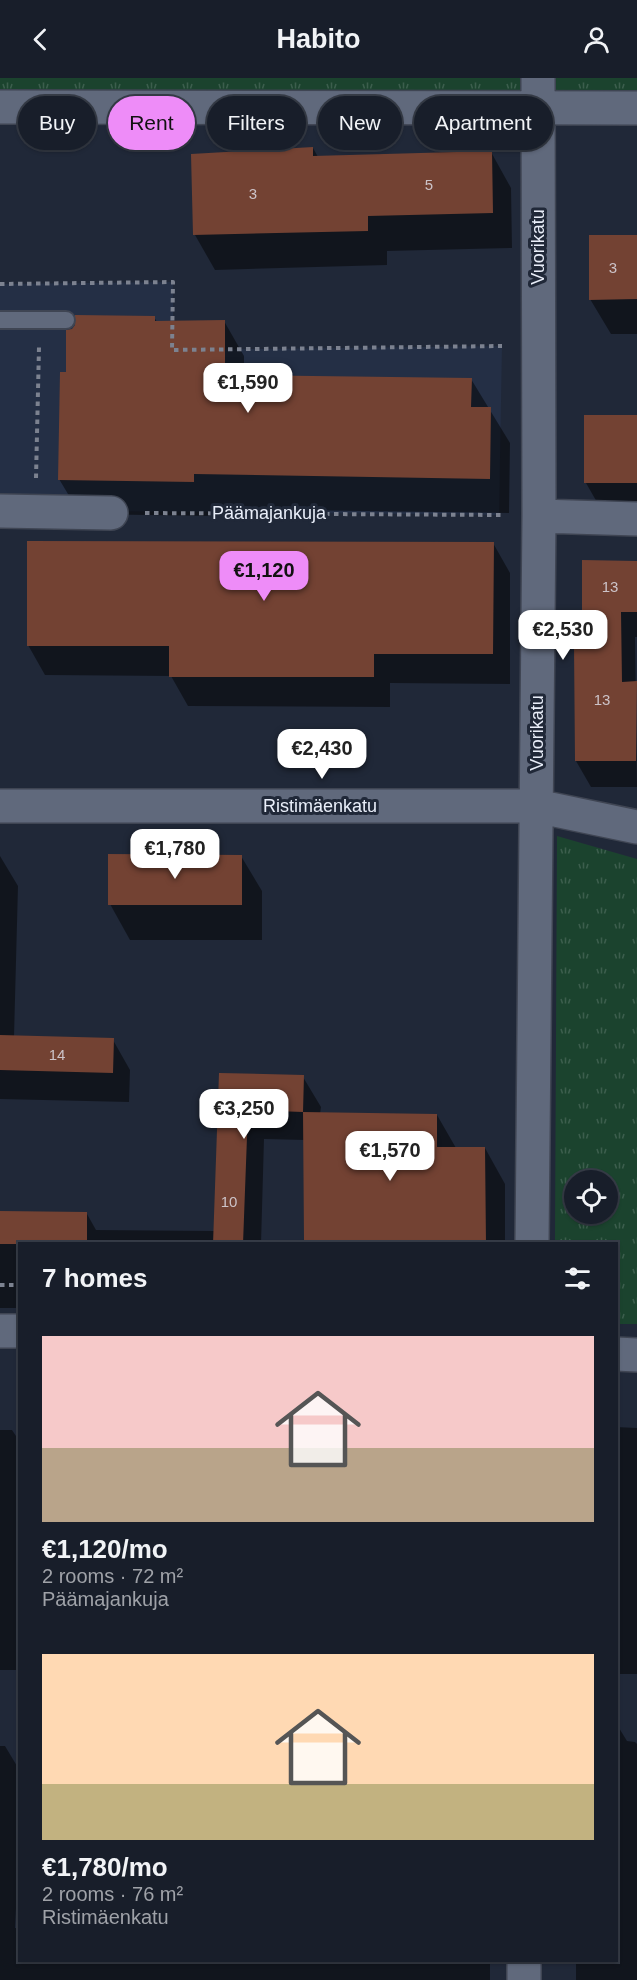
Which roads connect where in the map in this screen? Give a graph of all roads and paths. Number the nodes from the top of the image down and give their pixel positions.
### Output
1 (538, 93) edge
2 (0, 107) edge
3 (637, 108) edge
4 (0, 284) edge
5 (0, 320) edge
6 (66, 320) dead end
7 (39, 337) dead end
8 (502, 346) dead end
9 (0, 511) edge
10 (36, 511) junction
11 (111, 513) joint
12 (539, 516) junction
13 (637, 519) edge
14 (0, 806) edge
15 (536, 806) junction
16 (637, 827) edge
17 (532, 1242) edge
18 (0, 1285) edge
19 (18, 1286) edge
20 (0, 1331) edge
21 (18, 1331) edge
22 (618, 1354) edge
23 (637, 1355) edge
24 (524, 1962) edge
25 (524, 1980) edge

1 - 2 street
1 - 3 street
1 - 12 street, Vuorikatu
4 - 8 path
5 - 6 lane
7 - 10 path
9 - 10 street
10 - 11 street
11 - 12 path, Päämajankuja
12 - 13 street
12 - 15 street, Vuorikatu
14 - 15 street, Ristimäenkatu
15 - 16 street, Ristimäenkatu
15 - 17 street, Vuorikatu
18 - 19 path
20 - 21 street
22 - 23 street
24 - 25 street

